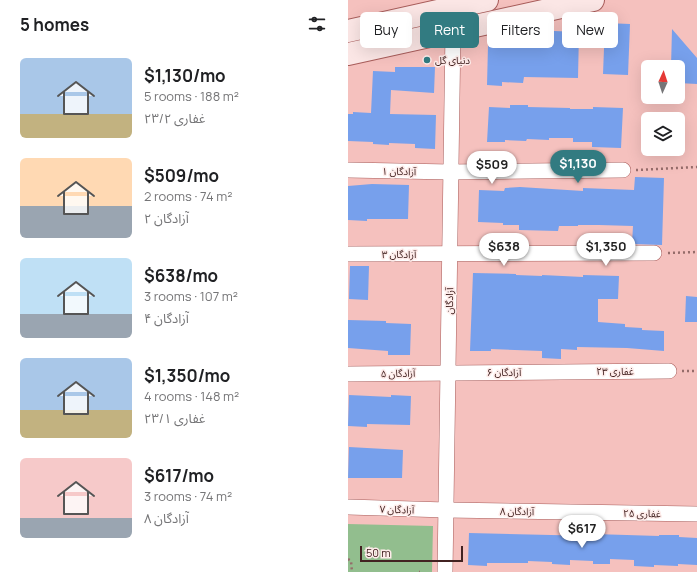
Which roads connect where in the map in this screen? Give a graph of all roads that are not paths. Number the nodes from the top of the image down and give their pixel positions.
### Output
1 (487, 0) edge
2 (593, 0) edge
3 (479, 24) edge
4 (348, 31) edge
5 (420, 38) edge
6 (453, 48) edge
7 (348, 54) edge
8 (348, 170) edge
9 (623, 170) road end
10 (451, 172) junction
11 (654, 253) road end
12 (348, 254) edge
13 (450, 254) junction
14 (669, 371) dead end
15 (561, 372) joint
16 (448, 373) junction
17 (348, 374) edge
18 (348, 507) edge
19 (446, 510) junction
20 (587, 511) joint
21 (697, 514) edge
22 (445, 572) edge

1 - 4 main road
2 - 3 main road
5 - 7 main road
6 - 10 street, آزادگان
8 - 10 street, آزادگان ۱
9 - 10 street, آزادگان ۱
10 - 13 street, آزادگان
11 - 13 street, آزادگان ۳
12 - 13 street, آزادگان ۳
13 - 16 street, آزادگان
14 - 15 street, غفاری ۲۳
15 - 16 street, آزادگان ۶
16 - 17 street, آزادگان ۵
16 - 19 street, آزادگان
18 - 19 street, آزادگان ۷
19 - 20 street, آزادگان ۸
19 - 22 street, آزادگان
20 - 21 street, غفاری ۲۵

